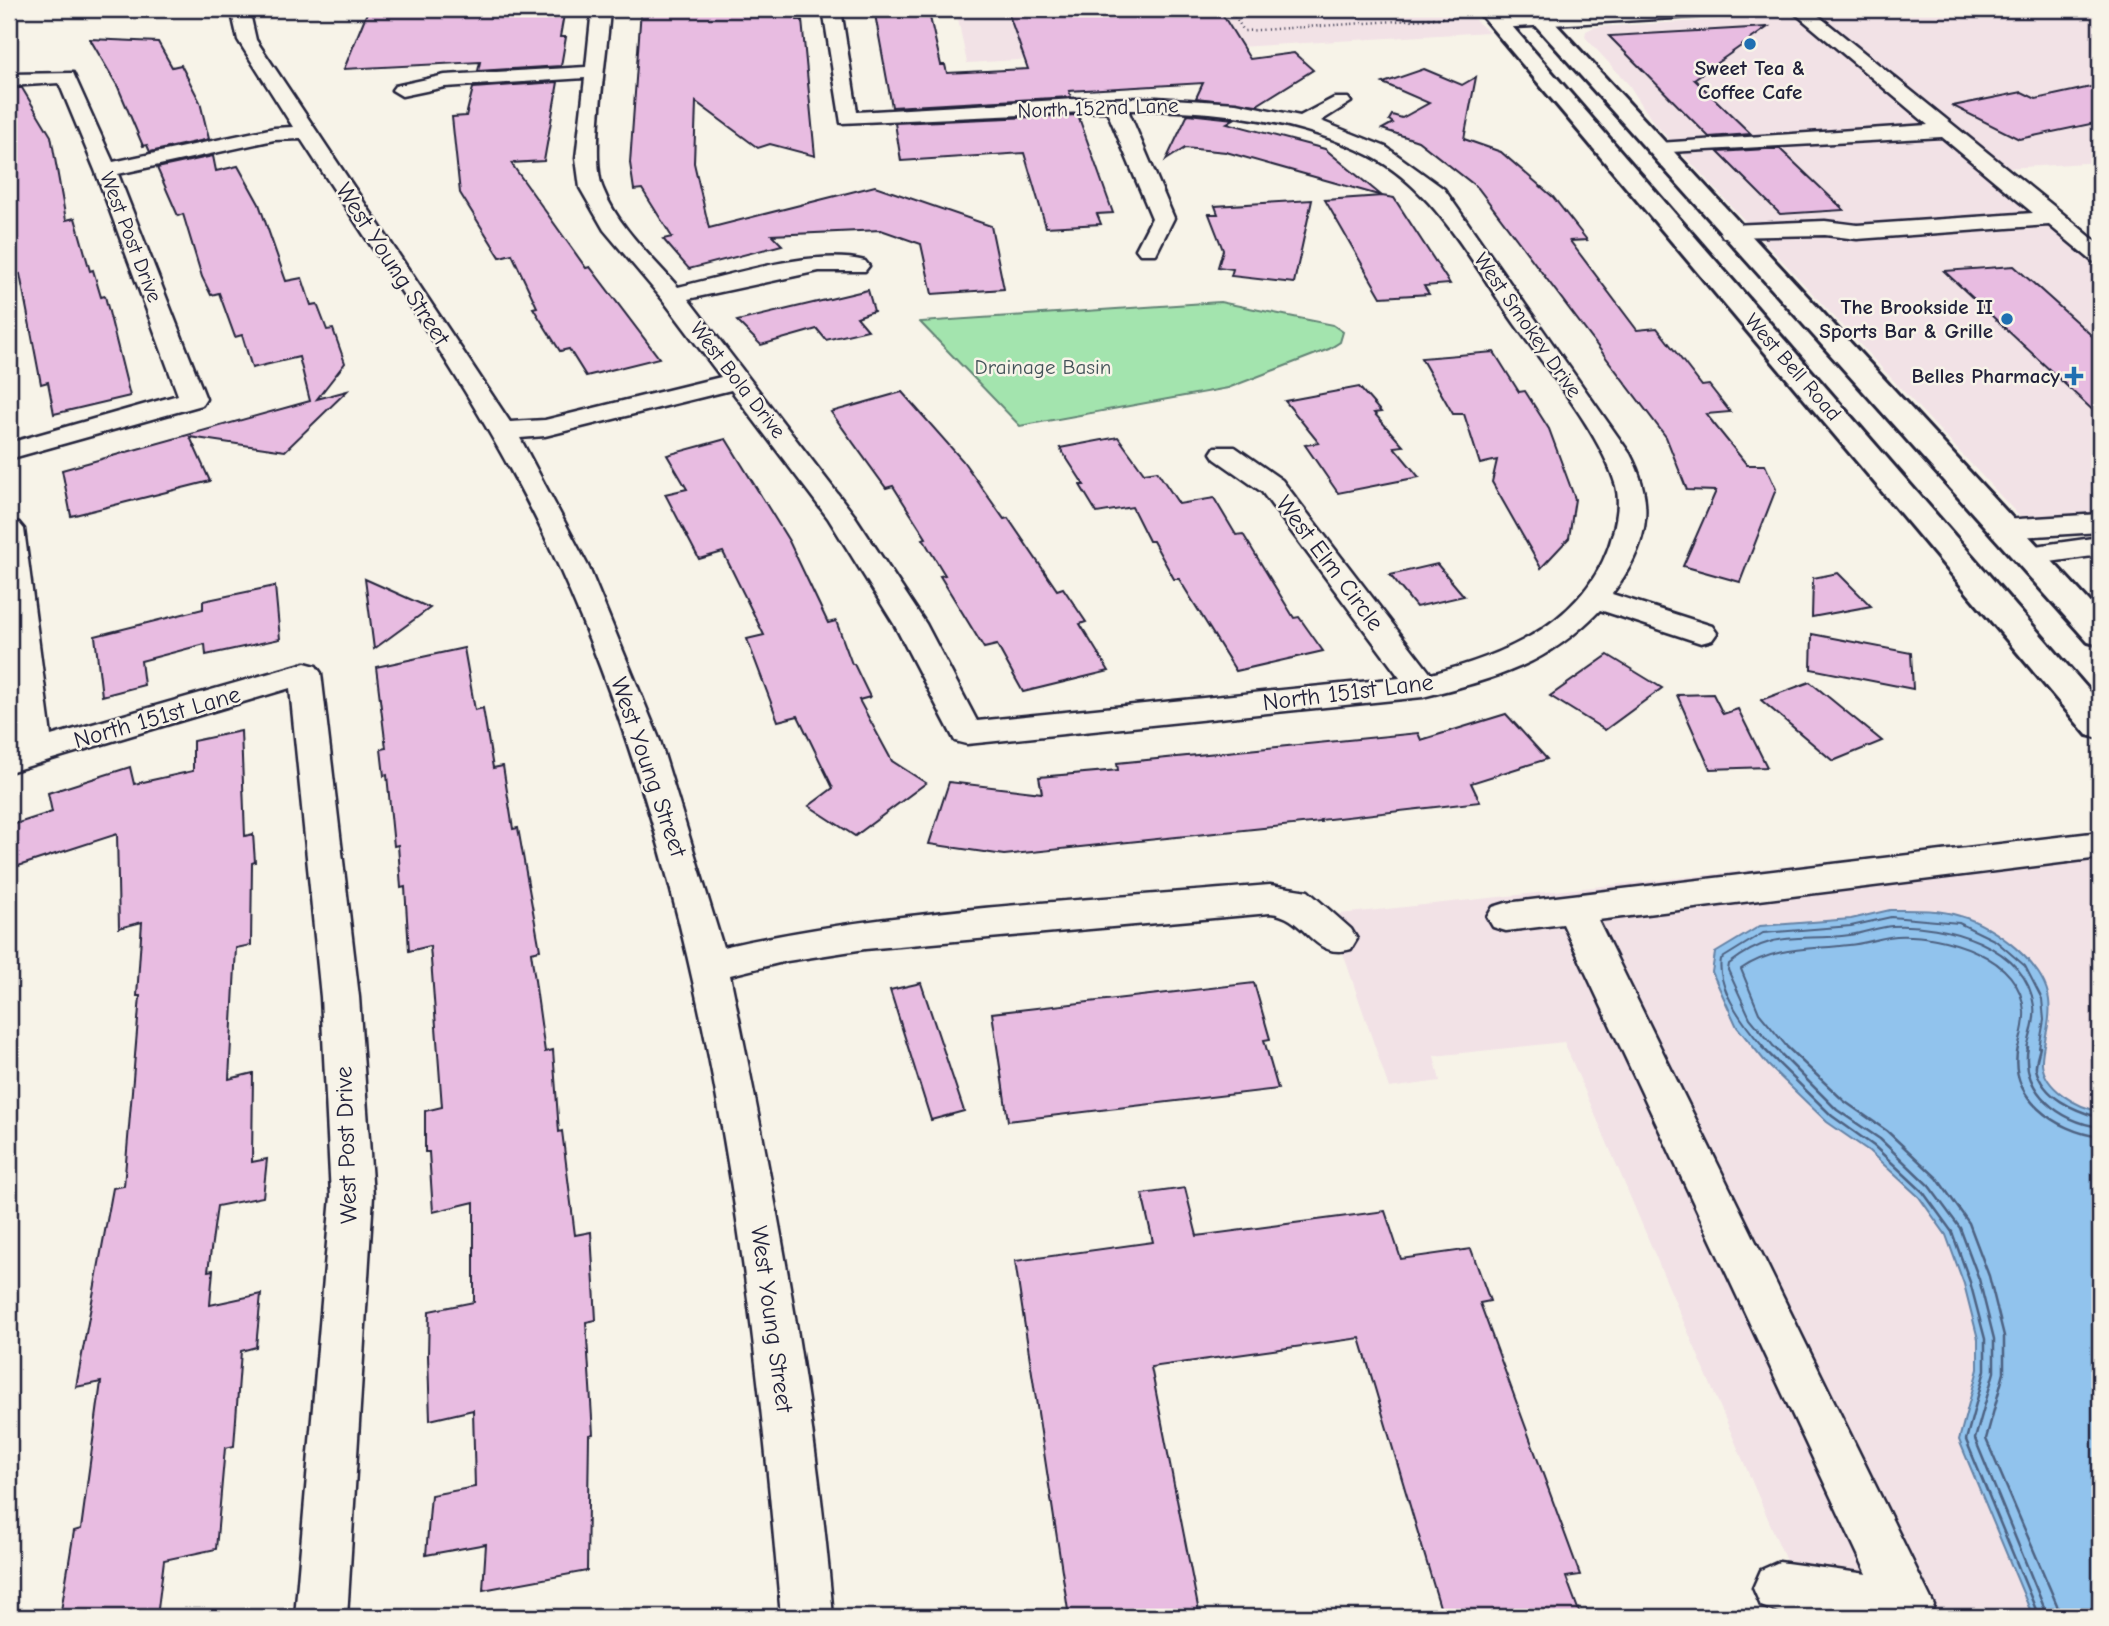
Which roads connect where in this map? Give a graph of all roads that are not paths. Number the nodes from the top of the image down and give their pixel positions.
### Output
1 (240, 9) edge
2 (601, 9) edge
3 (832, 9) edge
4 (1744, 9) edge
5 (1799, 9) edge
6 (1536, 14) edge
7 (1492, 15) edge
8 (594, 72) junction
9 (9, 80) edge
10 (402, 90) dead end
11 (1341, 102) dead end
12 (1115, 105) junction
13 (1304, 122) junction
14 (1946, 130) junction
15 (308, 133) junction
16 (1658, 149) junction
17 (108, 175) junction
18 (2054, 218) junction
19 (1738, 239) junction
20 (1149, 249) dead end
21 (2100, 256) edge
22 (857, 266) dead end
23 (672, 295) junction
24 (732, 372) junction
25 (502, 431) junction
26 (9, 451) edge
27 (1225, 453) dead end
28 (2100, 523) edge
29 (9, 529) edge
30 (2003, 529) junction
31 (2100, 546) edge
32 (2028, 556) junction
33 (1595, 598) junction
34 (1701, 633) dead end
35 (2100, 634) edge
36 (305, 673) joint
37 (1423, 686) junction
38 (2100, 726) edge
39 (967, 733) joint
40 (22, 756) edge
41 (2100, 845) edge
42 (1575, 911) junction
43 (1506, 917) dead end
44 (1338, 939) dead end
45 (709, 965) junction
46 (1779, 1588) dead end
47 (321, 1617) edge
48 (807, 1617) edge

1 - 15 street, West Young Street
2 - 8 street, West Bola Drive
3 - 12 street, North 152nd Lane
4 - 6 street
5 - 14 street
6 - 7 street
6 - 16 main road, West Bell Road
7 - 38 main road, West Bell Road
8 - 10 street
8 - 23 street, West Bola Drive
9 - 17 street, West Post Drive
11 - 13 street
12 - 13 street, North 152nd Lane
12 - 20 street
13 - 33 street, West Smokey Drive
14 - 16 street
14 - 18 street
15 - 17 street
15 - 25 street, West Young Street
16 - 19 main road, West Bell Road
17 - 26 street, West Post Drive
18 - 19 street
18 - 21 street
19 - 30 main road, West Bell Road
22 - 23 street
23 - 24 street, West Bola Drive
24 - 25 street
24 - 39 street, West Bola Drive
25 - 45 street, West Young Street
27 - 37 street, West Elm Circle
28 - 30 street
29 - 40 street
30 - 32 main road, West Bell Road
31 - 32 street
32 - 35 main road, West Bell Road
33 - 34 street
33 - 37 street, North 151st Lane
36 - 40 street, North 151st Lane
36 - 47 street, West Post Drive
37 - 39 street, North 151st Lane
41 - 42 street
42 - 43 street
42 - 46 street
44 - 45 street
45 - 48 street, West Young Street

